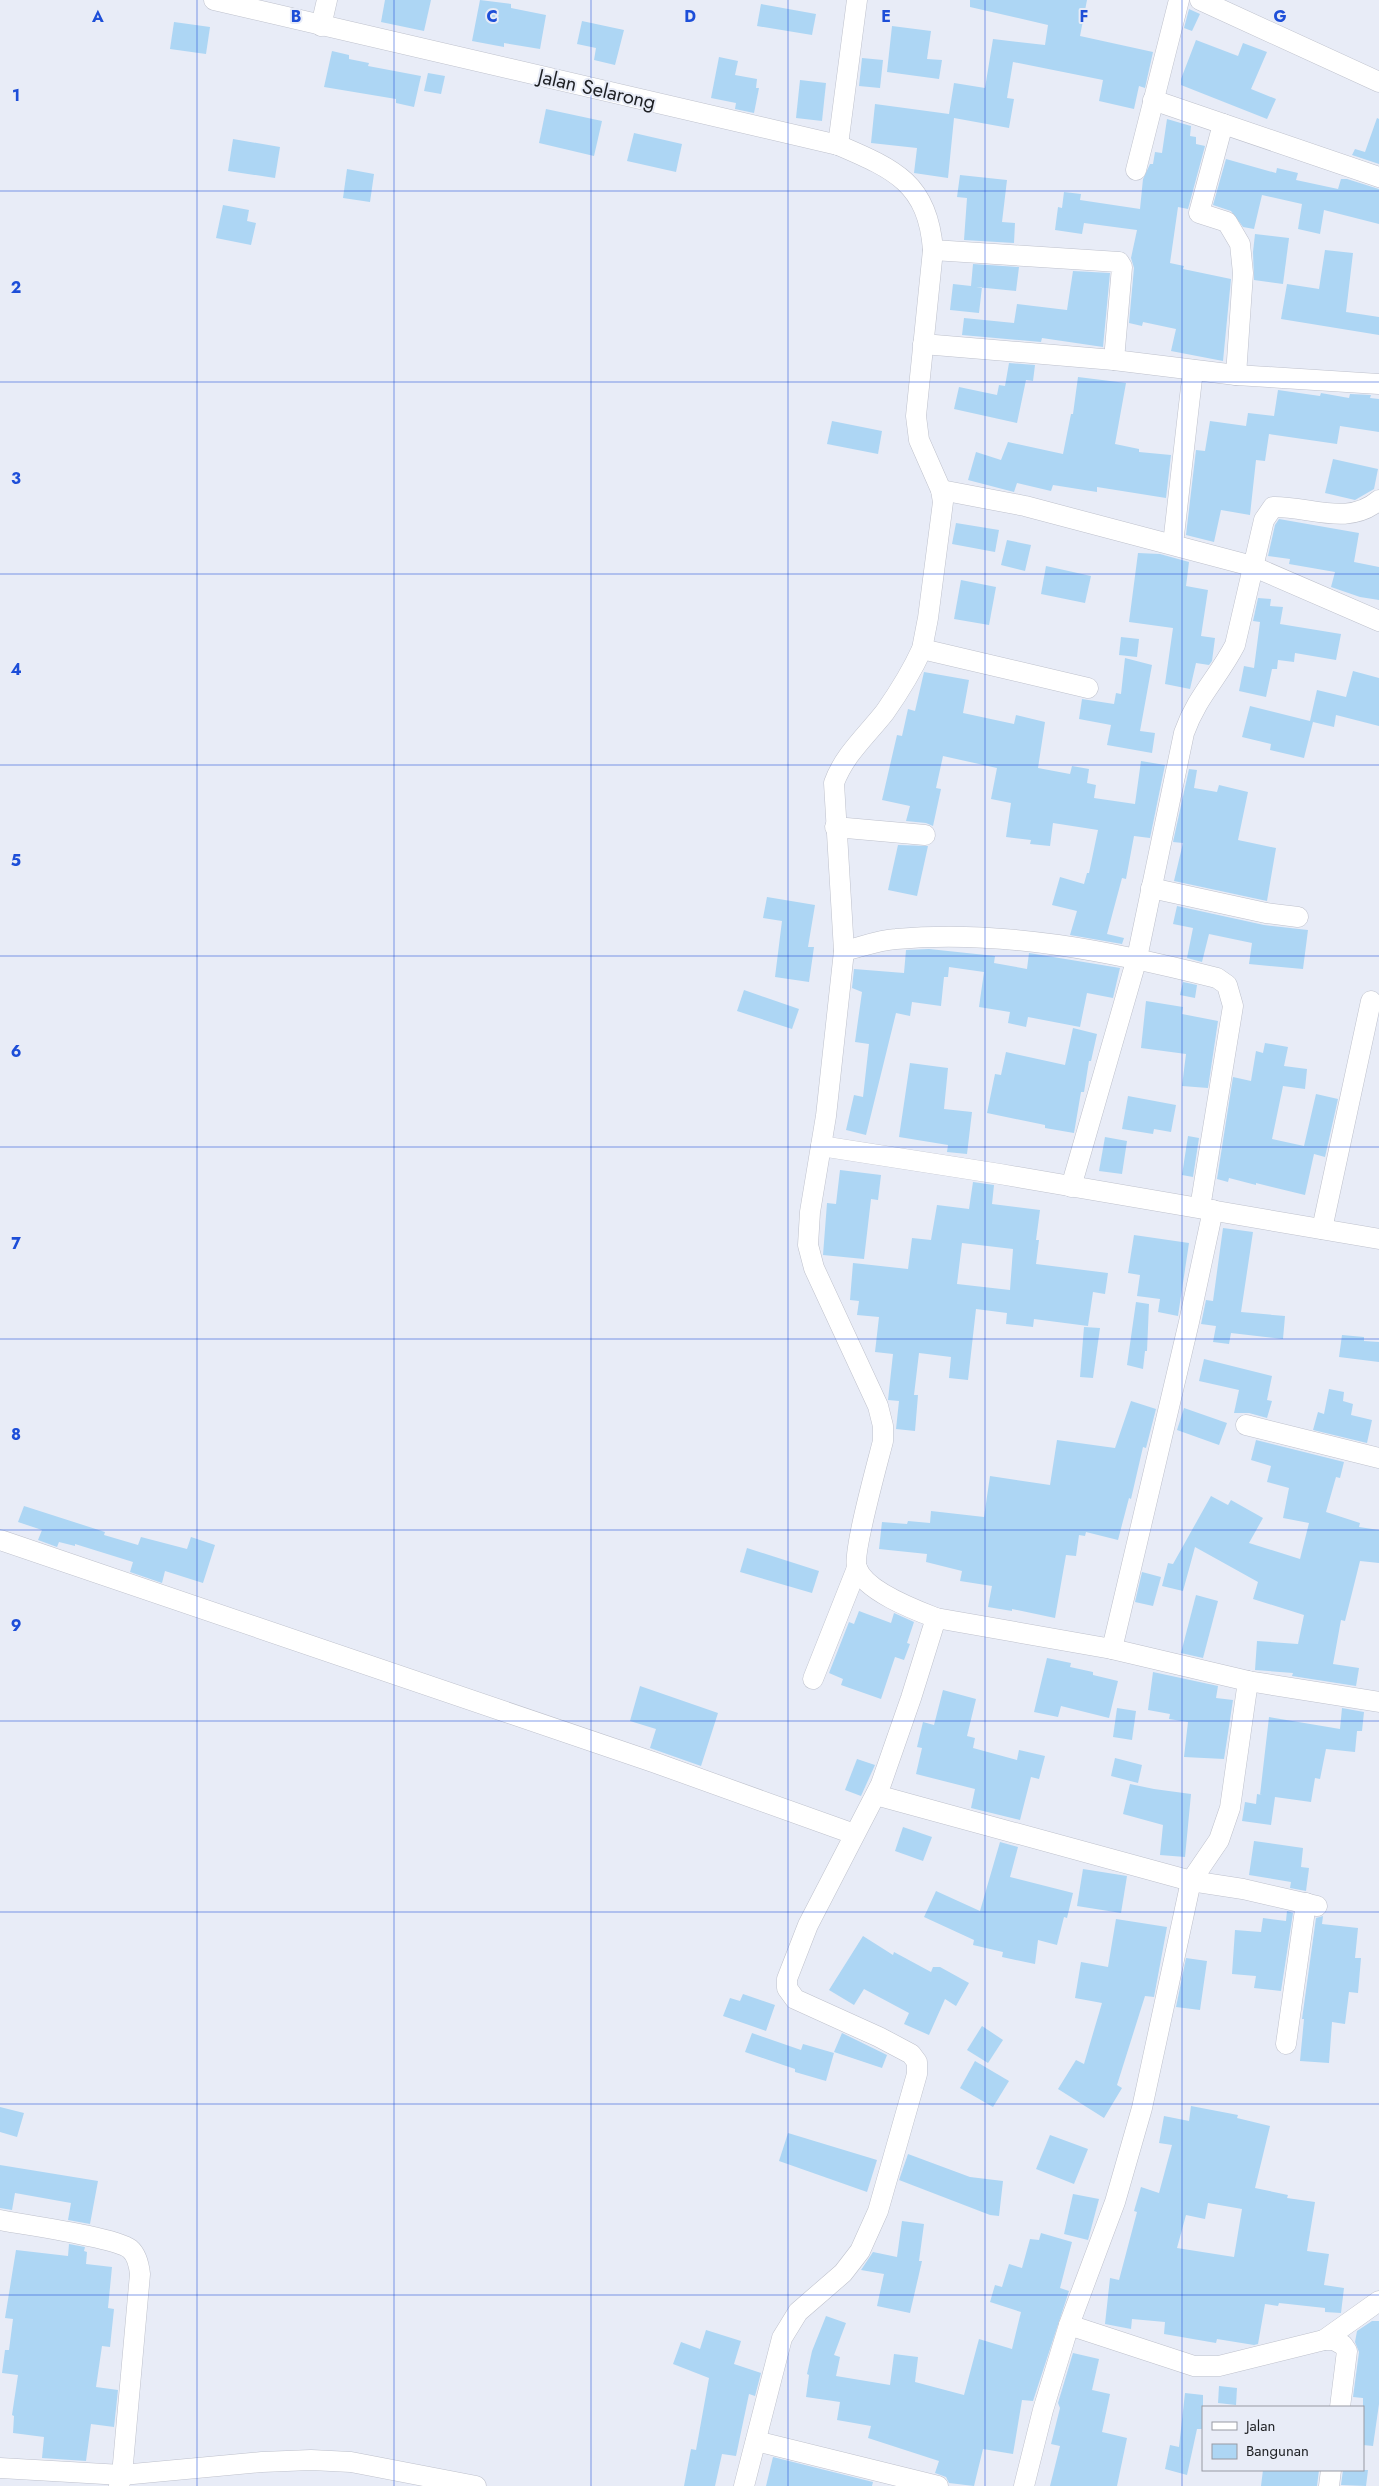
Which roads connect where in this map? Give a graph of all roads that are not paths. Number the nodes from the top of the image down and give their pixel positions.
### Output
1 (214, 0) edge
2 (327, 0) edge
3 (857, 0) edge
4 (1179, 0) edge
5 (1200, 0) edge
6 (321, 26) junction
7 (1379, 82) edge
8 (1153, 100) junction
9 (1223, 124) junction
10 (838, 145) junction
11 (1136, 170) dead end
12 (1379, 177) edge
13 (934, 250) junction
14 (923, 344) junction
15 (1114, 360) junction
16 (1193, 370) junction
17 (1236, 375) junction
18 (1379, 384) edge
19 (941, 490) junction
20 (1379, 500) edge
21 (1173, 544) junction
22 (1252, 566) junction
23 (1379, 620) edge
24 (922, 649) junction
25 (1088, 688) dead end
26 (836, 827) junction
27 (925, 835) dead end
28 (1151, 888) junction
29 (1298, 917) dead end
30 (844, 951) junction
31 (1137, 958) junction
32 (1371, 1001) dead end
33 (821, 1146) junction
34 (1071, 1187) junction
35 (1206, 1209) junction
36 (1322, 1229) junction
37 (1379, 1239) edge
38 (1246, 1425) dead end
39 (1379, 1458) edge
40 (0, 1540) edge
41 (857, 1568) junction
42 (936, 1618) junction
43 (1112, 1649) junction
44 (813, 1680) dead end
45 (1248, 1681) junction
46 (1379, 1702) edge
47 (876, 1795) junction
48 (854, 1834) junction
49 (1191, 1881) junction
50 (1286, 2044) dead end
51 (0, 2220) edge
52 (1379, 2301) edge
53 (1069, 2325) junction
54 (1324, 2340) junction
55 (1340, 2406) edge
56 (756, 2441) junction
57 (0, 2468) edge
58 (1331, 2471) edge
59 (120, 2481) edge
60 (465, 2485) edge
61 (744, 2486) edge
62 (938, 2486) edge
63 (1024, 2486) edge
64 (1328, 2486) edge

1 - 6 street, Jalan Selarong
2 - 6 street
3 - 10 street
4 - 8 street
5 - 7 street
6 - 10 street, Jalan Selarong
8 - 9 street
8 - 11 street
9 - 12 street
9 - 17 street
10 - 13 street, Jalan Selarong
13 - 14 street, Jalan Selarong
13 - 15 street
14 - 15 street
14 - 19 street, Jalan Selarong
15 - 16 street
16 - 17 street
16 - 21 street
17 - 18 street
19 - 21 street
19 - 24 street
20 - 22 street
21 - 22 street
22 - 23 street
22 - 28 street
24 - 25 street
24 - 26 street
26 - 27 street
26 - 30 street
28 - 29 street
28 - 31 street
30 - 31 street
30 - 33 street
31 - 34 street
31 - 35 street
32 - 36 street
33 - 34 street
33 - 41 street
34 - 35 street
35 - 36 street
35 - 43 street
36 - 37 street
38 - 39 street
40 - 48 street
41 - 42 street
41 - 44 street
42 - 43 street
42 - 47 street
43 - 45 street
45 - 46 street
45 - 49 street
47 - 48 street
47 - 49 street
48 - 56 street
49 - 50 street
49 - 53 street
51 - 59 street
52 - 54 street
53 - 54 street
53 - 63 street
54 - 55 street
56 - 61 street
56 - 62 street
57 - 59 street
58 - 64 street
59 - 60 street

